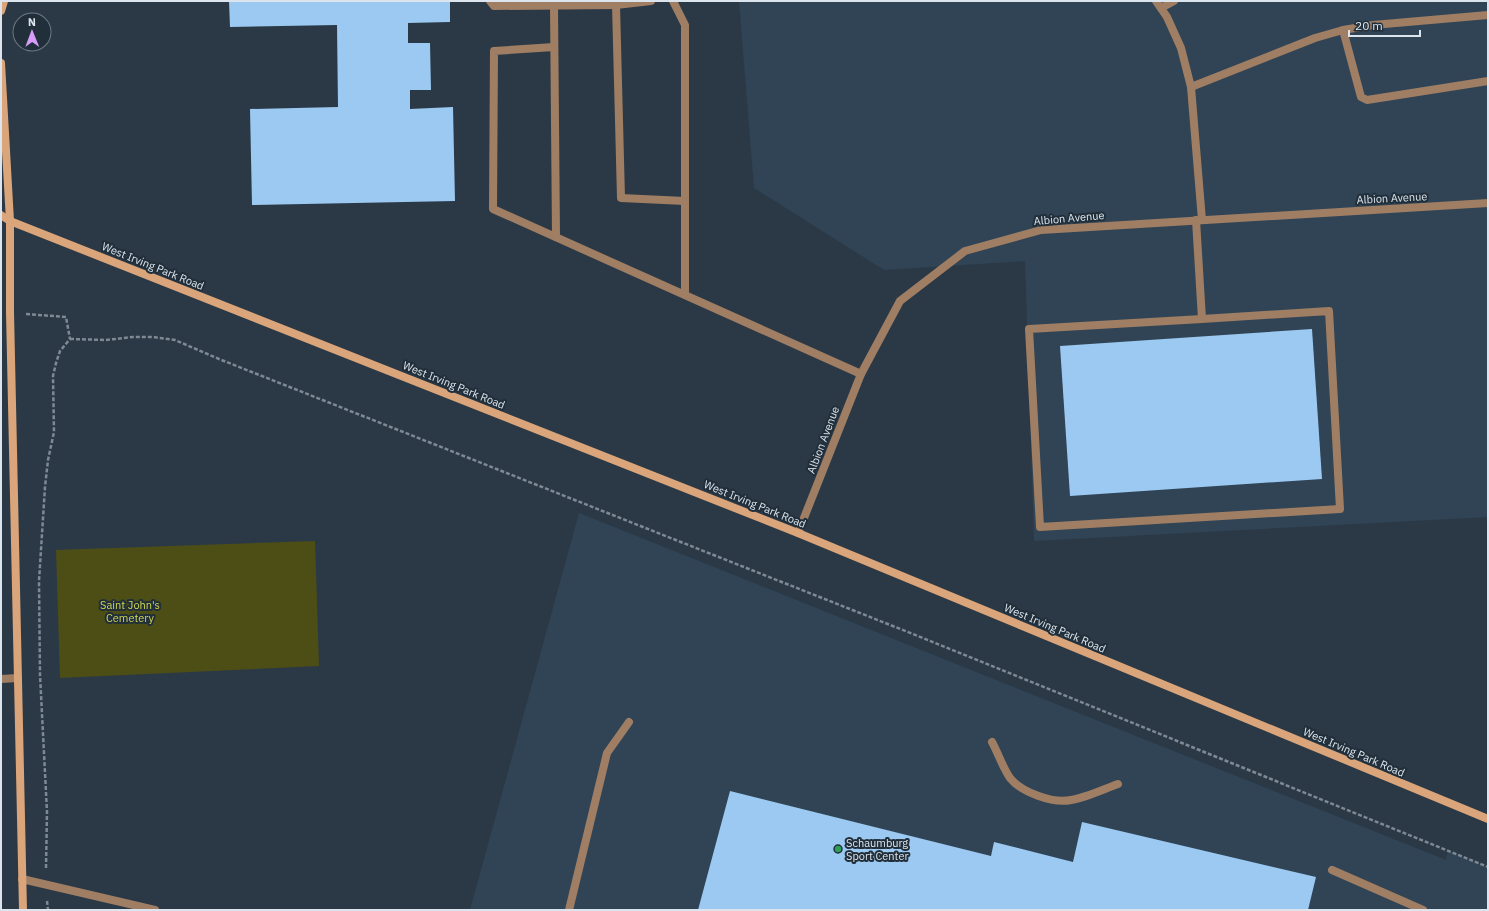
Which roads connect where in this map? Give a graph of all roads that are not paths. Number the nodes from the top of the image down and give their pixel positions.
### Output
1 (4, 1) edge
2 (490, 1) edge
3 (651, 1) edge
4 (673, 1) edge
5 (1156, 1) edge
6 (1174, 1) edge
7 (616, 5) junction
8 (554, 6) junction
9 (1161, 8) junction
10 (1, 11) edge
11 (1488, 15) edge
12 (1344, 30) junction
13 (554, 47) junction
14 (1, 63) edge
15 (1488, 81) edge
16 (1191, 87) junction
17 (685, 201) junction
18 (1488, 203) edge
19 (1, 215) edge
20 (1199, 220) junction
21 (1, 221) edge
22 (10, 221) junction
23 (556, 237) junction
24 (685, 294) junction
25 (1202, 319) junction
26 (861, 374) junction
27 (798, 533) junction
28 (18, 678) junction
29 (1, 679) edge
30 (629, 722) dead end
31 (992, 742) dead end
32 (1118, 784) dead end
33 (1488, 819) edge
34 (1332, 870) dead end
35 (22, 879) junction
36 (23, 910) edge
37 (155, 910) edge
38 (569, 910) edge
39 (1423, 910) edge

1 - 10 main road
2 - 8 street
3 - 7 street
4 - 17 street
5 - 9 street
6 - 9 street
7 - 8 street
7 - 17 street
8 - 13 street
9 - 16 street
11 - 12 street
12 - 15 street
12 - 16 street
13 - 23 street
13 - 23 street
14 - 22 main road
16 - 20 street
17 - 24 street
18 - 20 street, Albion Avenue
19 - 22 main road, West Irving Park Road
20 - 25 street
20 - 26 street, Albion Avenue
21 - 22 main road, West Irving Park Road
22 - 27 main road, West Irving Park Road
22 - 28 main road
23 - 24 street
24 - 26 street
25 - 25 street
26 - 27 street, Albion Avenue
27 - 33 main road, West Irving Park Road
28 - 29 street
28 - 35 main road
30 - 38 street
31 - 32 street
34 - 39 street
35 - 36 main road
35 - 37 street

